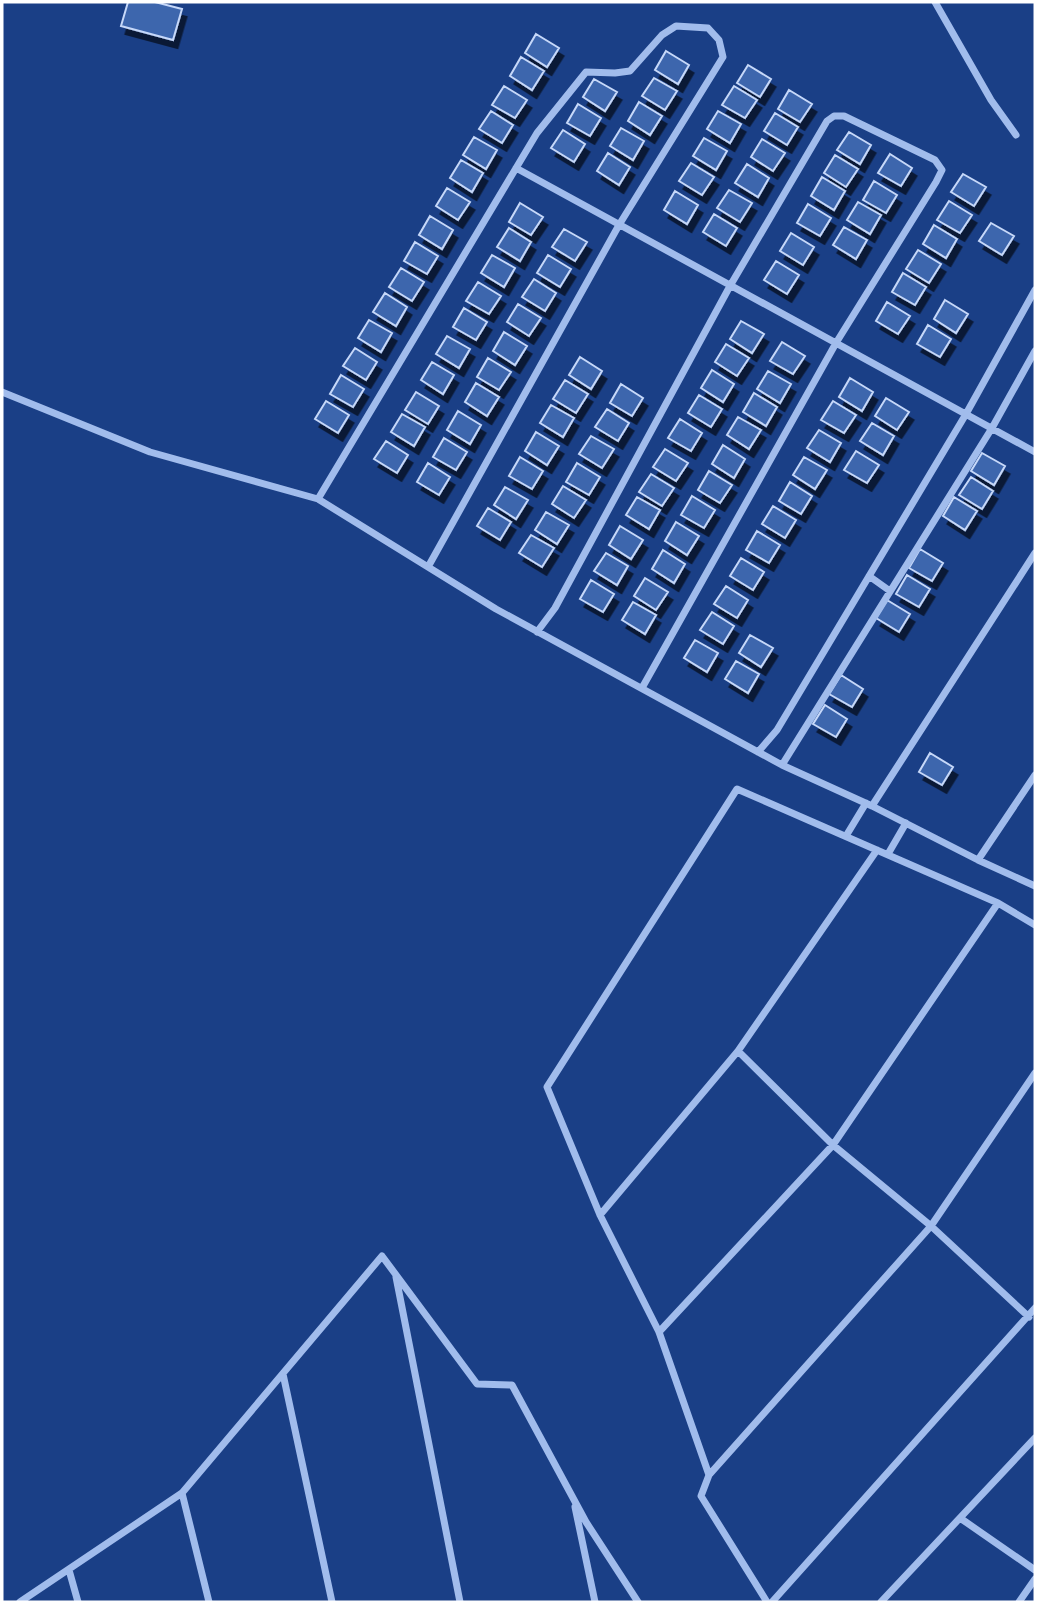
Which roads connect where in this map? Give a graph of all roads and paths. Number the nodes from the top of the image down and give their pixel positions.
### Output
1 (934, 2) edge
2 (1016, 135) dead end
3 (516, 169) junction
4 (619, 225) junction
5 (730, 285) junction
6 (1035, 289) edge
7 (836, 343) junction
8 (1035, 351) edge
9 (2, 392) edge
10 (967, 414) junction
11 (992, 428) junction
12 (1035, 452) edge
13 (318, 499) junction
14 (1035, 552) edge
15 (428, 567) junction
16 (869, 576) junction
17 (890, 591) junction
18 (537, 632) junction
19 (642, 688) junction
20 (758, 752) junction
21 (782, 765) junction
22 (1035, 775) edge
23 (869, 804) junction
24 (906, 823) junction
25 (846, 836) junction
26 (877, 850) junction
27 (888, 855) junction
28 (978, 860) junction
29 (1035, 886) edge
30 (998, 903) junction
31 (1035, 925) edge
32 (738, 1051) junction
33 (1035, 1073) edge
34 (834, 1145) junction
35 (600, 1215) junction
36 (931, 1226) junction
37 (396, 1275) junction
38 (1035, 1308) edge
39 (1029, 1317) junction
40 (659, 1332) junction
41 (282, 1374) junction
42 (1035, 1438) edge
43 (709, 1475) junction
44 (182, 1493) junction
45 (572, 1496) junction
46 (960, 1518) junction
47 (69, 1570) junction
48 (1035, 1570) edge
49 (1035, 1579) edge
50 (886, 1601) edge
51 (20, 1602) edge
52 (78, 1602) edge
53 (209, 1602) edge
54 (332, 1602) edge
55 (460, 1602) edge
56 (595, 1602) edge
57 (638, 1602) edge
58 (769, 1602) edge
59 (1019, 1602) edge

1 - 2 street
3 - 4 street
3 - 4 street
3 - 13 street
4 - 5 street
4 - 15 street
5 - 7 street
5 - 7 street
5 - 18 street
6 - 10 street
7 - 10 street
7 - 19 street
8 - 11 street
9 - 13 street
10 - 11 street
10 - 16 street
11 - 12 street
11 - 17 street
13 - 15 street
14 - 23 street
15 - 18 street
16 - 17 street
16 - 20 street
17 - 21 street
18 - 19 street
19 - 20 street
20 - 21 street
21 - 23 street
22 - 28 street
23 - 24 street
23 - 25 street
24 - 27 street
24 - 28 street
25 - 26 street
25 - 35 street
26 - 27 street
26 - 32 street
27 - 30 street
28 - 29 street
30 - 31 street
30 - 34 street
32 - 34 street
32 - 35 street
33 - 36 street
34 - 36 street
34 - 40 street
35 - 40 street
36 - 39 street
36 - 43 street
37 - 41 street
37 - 45 street
37 - 55 street
38 - 39 street
39 - 58 street
40 - 43 street
41 - 44 street
41 - 54 street
42 - 46 street
43 - 58 street
44 - 47 street
44 - 53 street
45 - 56 street
45 - 57 street
46 - 48 street
46 - 50 street
47 - 51 street
47 - 52 street
49 - 59 street

